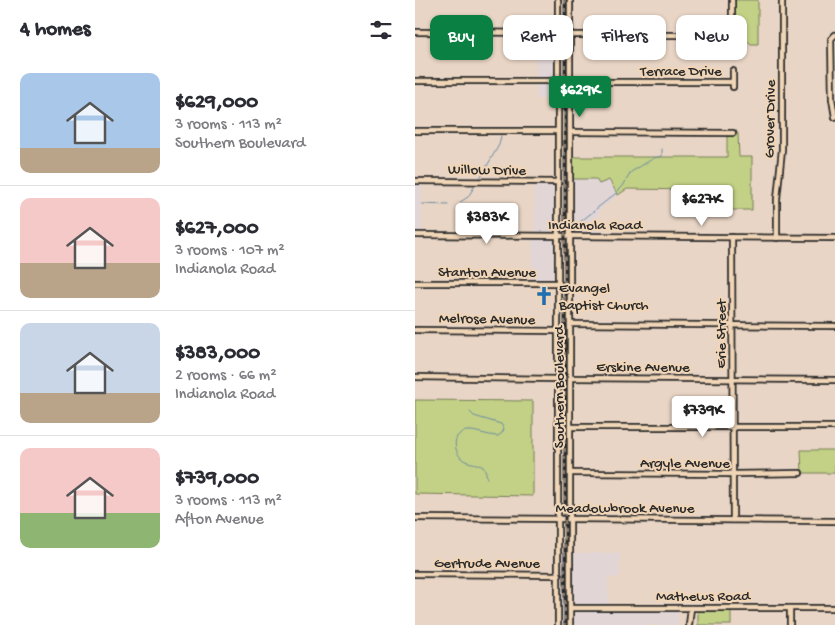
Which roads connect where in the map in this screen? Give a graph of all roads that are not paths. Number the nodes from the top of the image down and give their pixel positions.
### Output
1 (558, 0) edge
2 (570, 0) edge
3 (732, 0) edge
4 (782, 0) edge
5 (558, 15) edge
6 (570, 15) edge
7 (415, 32) edge
8 (503, 32) edge
9 (573, 35) edge
10 (835, 35) edge
11 (558, 60) edge
12 (570, 60) edge
13 (733, 71) dead end
14 (415, 80) edge
15 (558, 82) junction
16 (570, 82) junction
17 (833, 86) edge
18 (835, 117) edge
19 (415, 131) edge
20 (558, 131) junction
21 (570, 132) junction
22 (733, 133) dead end
23 (415, 181) edge
24 (558, 182) junction
25 (415, 235) edge
26 (559, 236) junction
27 (570, 236) junction
28 (732, 237) junction
29 (777, 238) junction
30 (835, 238) edge
31 (415, 283) edge
32 (559, 284) junction
33 (571, 324) junction
34 (732, 326) junction
35 (835, 326) edge
36 (415, 330) edge
37 (559, 331) junction
38 (415, 377) edge
39 (559, 378) junction
40 (570, 378) junction
41 (732, 380) junction
42 (835, 380) edge
43 (570, 427) junction
44 (835, 427) edge
45 (733, 428) junction
46 (570, 473) junction
47 (800, 473) dead end
48 (733, 474) junction
49 (415, 518) edge
50 (559, 519) junction
51 (570, 519) junction
52 (733, 520) junction
53 (835, 521) edge
54 (415, 574) edge
55 (559, 575) junction
56 (570, 608) junction
57 (691, 608) junction
58 (790, 608) junction
59 (835, 608) edge
60 (559, 625) edge
61 (569, 625) edge
62 (689, 625) edge
63 (790, 625) edge

1 - 5 street, Southern Boulevard
2 - 6 street, Southern Boulevard
3 - 9 street
4 - 29 street, Grover Drive
7 - 8 street
10 - 17 street
11 - 15 street, Southern Boulevard
12 - 16 street, Southern Boulevard
13 - 16 street, Terrace Drive
14 - 15 street
15 - 20 street, Southern Boulevard
16 - 21 street, Southern Boulevard
17 - 18 street
19 - 20 street
20 - 24 street, Southern Boulevard
21 - 22 street
21 - 27 street, Southern Boulevard
23 - 24 street, Willow Drive
24 - 26 street, Southern Boulevard
25 - 26 street, Indianola Road
26 - 27 street, Indianola Road
26 - 32 street, Southern Boulevard
27 - 28 street, Indianola Road
27 - 33 street, Southern Boulevard
28 - 29 street, Indianola Road
28 - 34 street, Erie Street
29 - 30 street, Indianola Road
31 - 32 street, Stanton Avenue
32 - 37 street, Southern Boulevard
33 - 34 street
33 - 40 street, Southern Boulevard
34 - 35 street
34 - 41 street, Erie Street
36 - 37 street, Melrose Avenue
37 - 39 street, Southern Boulevard
38 - 39 street
39 - 50 street, Southern Boulevard
40 - 41 street, Erskine Avenue
40 - 43 street, Southern Boulevard
41 - 42 street, Erskine Avenue
41 - 45 street, Erie Street
43 - 45 street
43 - 46 street, Southern Boulevard
44 - 45 street
45 - 48 street, Erie Street
46 - 48 street, Argyle Avenue
46 - 51 street, Southern Boulevard
47 - 48 street, Argyle Avenue
48 - 52 street, Erie Street
49 - 50 street, Meadowbrook Avenue
50 - 51 street, Meadowbrook Avenue
50 - 55 street, Southern Boulevard
51 - 52 street, Meadowbrook Avenue
51 - 56 street, Southern Boulevard
52 - 53 street, Meadowbrook Avenue
54 - 55 street, Gertrude Avenue
55 - 60 street, Southern Boulevard
56 - 57 street, Mathews Road
56 - 61 street, Southern Boulevard
57 - 58 street, Mathews Road
57 - 62 street
58 - 59 street, Mathews Road
58 - 63 street

